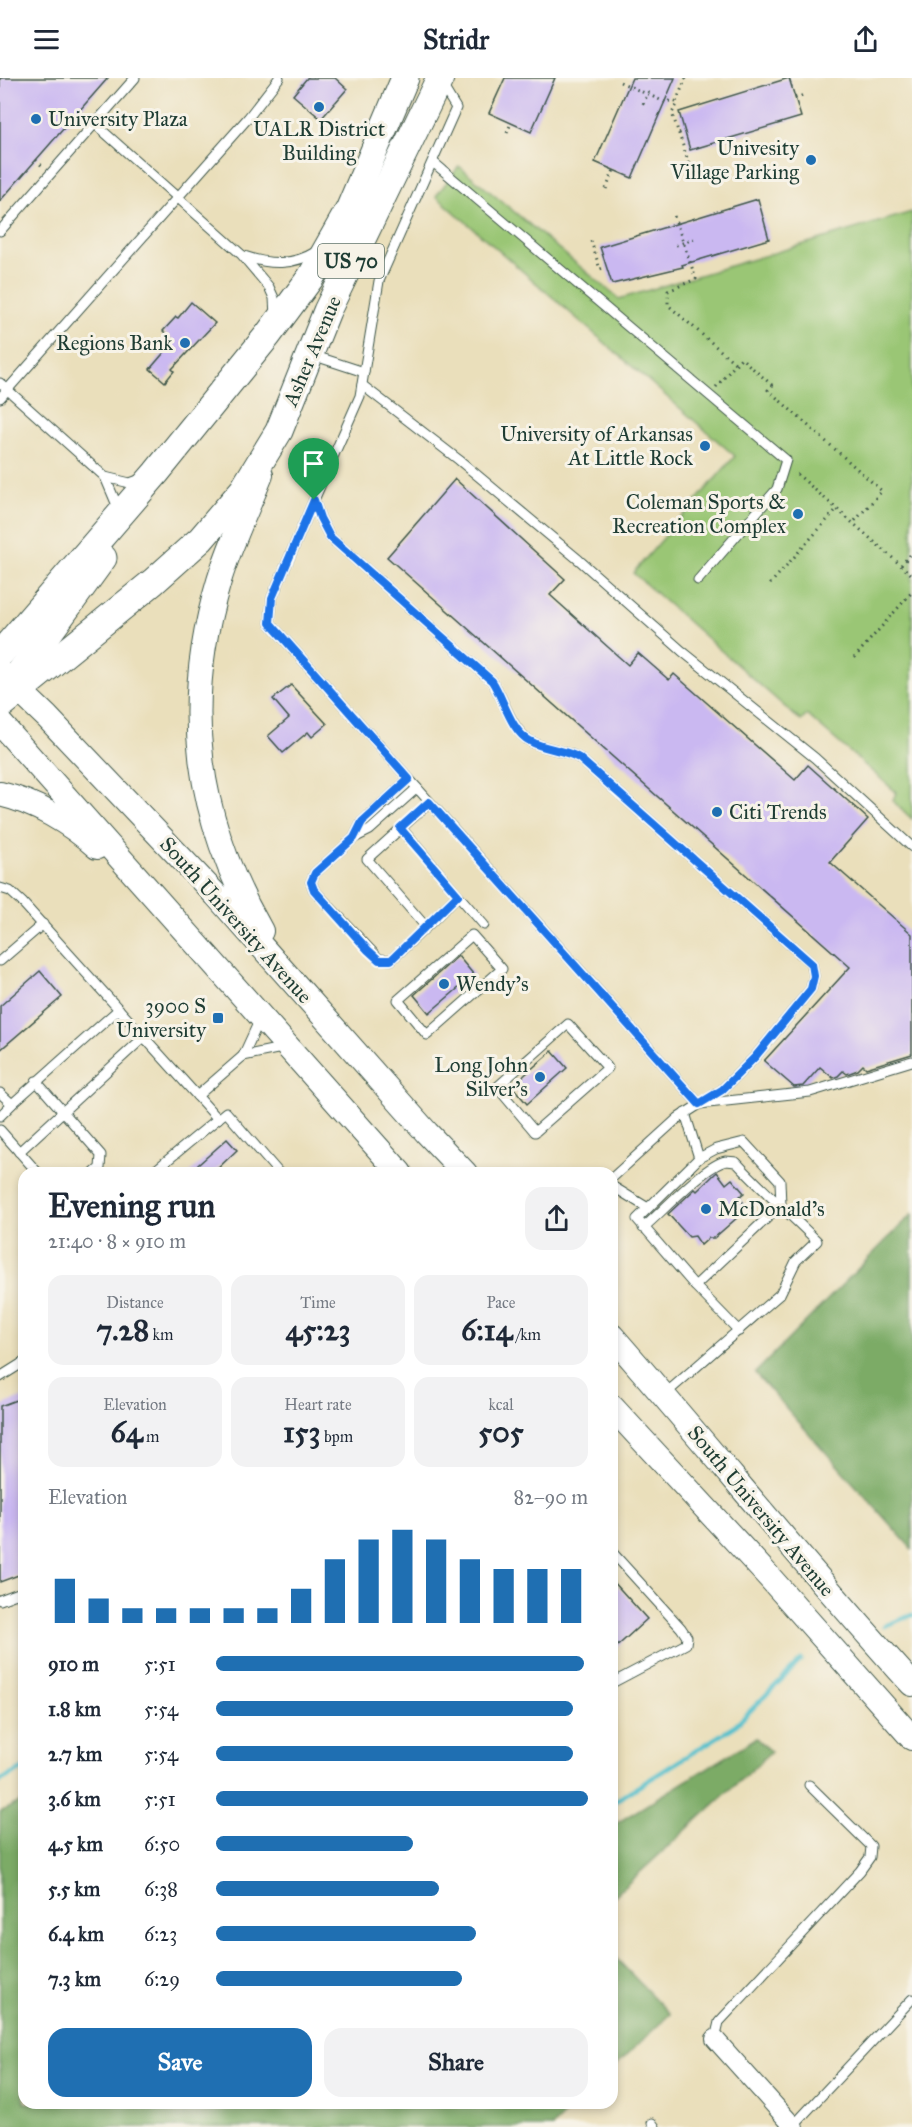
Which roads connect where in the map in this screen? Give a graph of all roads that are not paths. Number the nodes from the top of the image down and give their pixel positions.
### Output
1 (135, 78) edge
2 (279, 78) edge
3 (420, 83) edge
4 (95, 124) junction
5 (433, 162) junction
6 (178, 197) junction
7 (0, 231) edge
8 (332, 242) junction
9 (242, 255) junction
10 (268, 335) junction
11 (310, 354) junction
12 (364, 372) junction
13 (362, 385) junction
14 (4, 386) edge
15 (0, 398) edge
16 (279, 431) junction
17 (156, 473) junction
18 (105, 477) junction
19 (314, 500) junction
20 (121, 514) junction
21 (698, 579) dead end
22 (31, 618) junction
23 (0, 631) edge
24 (0, 654) edge
25 (6, 690) edge
26 (0, 723) edge
27 (409, 779) junction
28 (417, 788) junction
29 (0, 794) edge
30 (429, 802) junction
31 (400, 828) junction
32 (354, 838) junction
33 (912, 848) edge
34 (143, 885) junction
35 (0, 888) edge
36 (458, 895) junction
37 (43, 924) junction
38 (484, 925) dead end
39 (426, 927) junction
40 (0, 961) edge
41 (502, 969) joint
42 (308, 999) junction
43 (119, 1009) junction
44 (261, 1017) junction
45 (144, 1037) junction
46 (288, 1047) junction
47 (243, 1056) junction
48 (912, 1061) edge
49 (36, 1081) junction
50 (0, 1093) edge
51 (197, 1096) junction
52 (12, 1104) junction
53 (699, 1104) junction
54 (63, 1112) junction
55 (685, 1113) junction
56 (0, 1116) edge
57 (218, 1119) junction
58 (0, 1130) edge
59 (535, 1132) joint
60 (20, 1152) junction
61 (699, 1158) junction
62 (33, 1167) edge
63 (100, 1167) edge
64 (159, 1167) edge
65 (273, 1167) edge
66 (395, 1167) edge
67 (459, 1167) edge
68 (618, 1173) edge
69 (618, 1190) edge
70 (781, 1205) junction
71 (648, 1208) junction
72 (644, 1228) junction
73 (695, 1287) junction
74 (739, 1331) junction
75 (618, 1343) edge
76 (18, 1366) edge
77 (0, 1377) edge
78 (664, 1395) junction
79 (618, 1413) edge
80 (618, 1559) edge
81 (18, 1593) edge
82 (0, 1600) edge
83 (618, 1680) edge
84 (911, 1683) edge
85 (912, 1738) edge
86 (809, 1785) dead end
87 (912, 1999) edge
88 (715, 2039) joint
89 (793, 2127) edge

1 - 4 lane
2 - 6 lane
3 - 5 lane
3 - 8 main road, Asher Avenue / US 70
3 - 11 main road, Asher Avenue / US 70
4 - 6 lane
4 - 7 lane
5 - 12 lane
5 - 21 lane
6 - 9 lane
6 - 14 lane
8 - 9 lane
8 - 10 main road, Asher Avenue / US 70
9 - 10 lane
10 - 17 main road, Asher Avenue / US 70
11 - 12 lane
11 - 16 main road, Asher Avenue / US 70
12 - 13 lane
13 - 19 lane
13 - 33 lane
14 - 15 lane
14 - 18 lane
16 - 25 main road, Asher Avenue / US 70
16 - 42 main road
17 - 18 lane
17 - 20 main road, Asher Avenue / US 70
17 - 25 main road
18 - 20 lane
19 - 27 lane
19 - 53 lane
20 - 22 main road, Asher Avenue / US 70
22 - 23 main road
22 - 24 main road, Asher Avenue / US 70
25 - 42 main road, South University Avenue
26 - 34 main road
27 - 28 lane
27 - 32 lane
28 - 30 lane
28 - 32 lane
29 - 34 main road
30 - 31 lane
30 - 53 lane
31 - 36 lane
31 - 39 lane
32 - 39 lane
34 - 44 main road
35 - 37 lane
36 - 38 lane
36 - 39 lane
37 - 40 lane
37 - 43 lane
41 - 41 lane
42 - 67 main road, South University Avenue
43 - 45 lane
43 - 49 lane
44 - 46 main road
44 - 47 lane
45 - 51 lane
45 - 54 lane
46 - 47 lane
46 - 66 main road
47 - 51 lane
48 - 53 lane
49 - 52 lane
49 - 54 lane
50 - 52 lane
51 - 57 lane
52 - 56 lane
53 - 55 lane
54 - 60 lane
54 - 63 lane
55 - 61 lane
55 - 68 lane
57 - 64 lane
57 - 65 lane
58 - 60 lane
59 - 59 lane
60 - 62 lane
61 - 70 lane
61 - 71 lane
69 - 71 lane
70 - 72 lane
70 - 73 lane
70 - 74 lane
71 - 72 lane
72 - 73 lane
73 - 74 lane
74 - 78 lane
75 - 78 main road, South University Avenue
76 - 77 lane
78 - 84 main road, South University Avenue
79 - 85 main road, South University Avenue
80 - 83 lane
81 - 82 lane
86 - 88 lane
87 - 89 lane
88 - 89 street

